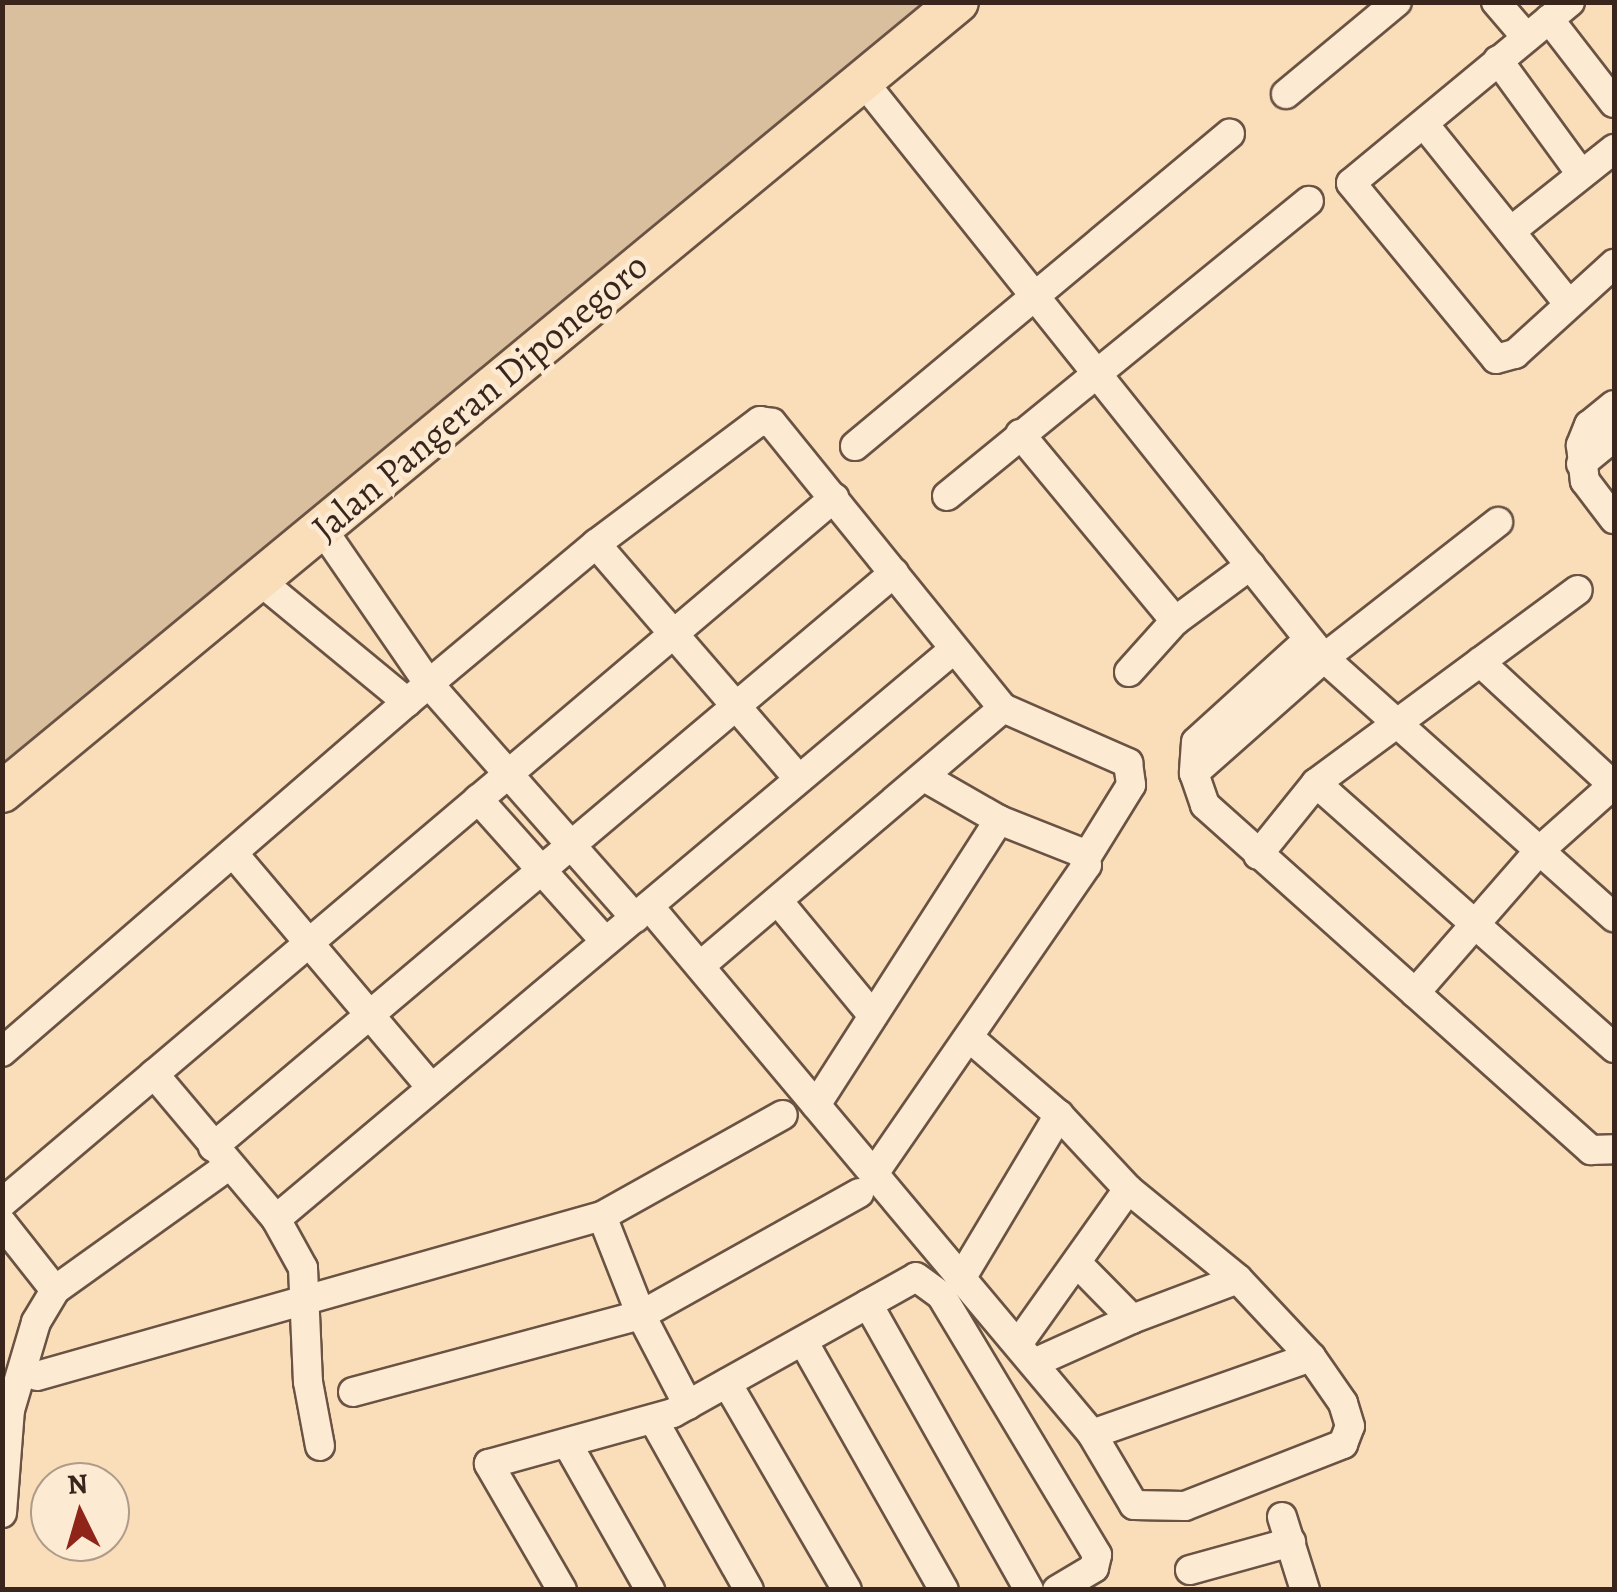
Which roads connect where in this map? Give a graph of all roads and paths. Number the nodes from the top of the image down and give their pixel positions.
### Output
1 (919, 2) edge
2 (958, 2) edge
3 (1397, 2) edge
4 (1496, 2) edge
5 (1559, 10) edge
6 (1526, 37) junction
7 (1498, 60) junction
8 (862, 80) junction
9 (1286, 94) dead end
10 (1614, 103) edge
11 (1424, 124) junction
12 (1230, 134) dead end
13 (1614, 148) edge
14 (1581, 174) junction
15 (1309, 202) dead end
16 (1511, 231) junction
17 (1614, 264) edge
18 (1033, 295) junction
19 (1567, 302) junction
20 (1096, 372) junction
21 (1614, 405) edge
22 (1020, 434) junction
23 (1614, 436) edge
24 (855, 446) dead end
25 (1581, 464) junction
26 (947, 496) dead end
27 (834, 498) junction
28 (1614, 519) edge
29 (1498, 522) dead end
30 (323, 530) junction
31 (596, 544) junction
32 (1250, 566) junction
33 (894, 573) junction
34 (259, 580) junction
35 (1578, 590) dead end
36 (1176, 621) junction
37 (670, 635) junction
38 (1316, 649) junction
39 (952, 650) junction
40 (1480, 662) junction
41 (1129, 672) dead end
42 (418, 693) junction
43 (733, 704) junction
44 (1004, 708) junction
45 (1394, 726) junction
46 (2, 756) edge
47 (505, 774) junction
48 (797, 777) junction
49 (926, 778) junction
50 (1316, 783) junction
51 (1614, 785) edge
52 (2, 792) edge
53 (478, 799) junction
54 (999, 820) junction
55 (570, 844) junction
56 (1539, 851) junction
57 (233, 853) junction
58 (1258, 855) junction
59 (1086, 858) junction
60 (541, 868) junction
61 (778, 901) junction
62 (642, 912) junction
63 (1614, 917) edge
64 (1473, 922) junction
65 (306, 940) junction
66 (605, 941) junction
67 (700, 966) junction
68 (1415, 993) junction
69 (372, 1012) junction
70 (874, 1016) junction
71 (972, 1040) junction
72 (1614, 1048) edge
73 (2, 1052) edge
74 (154, 1074) junction
75 (430, 1086) junction
76 (816, 1105) junction
77 (784, 1115) dead end
78 (1060, 1115) junction
79 (1614, 1149) edge
80 (221, 1157) junction
81 (867, 1182) junction
82 (1128, 1189) junction
83 (2, 1203) edge
84 (602, 1216) junction
85 (276, 1220) junction
86 (2, 1223) edge
87 (1078, 1264) junction
88 (962, 1277) junction
89 (1238, 1279) junction
90 (54, 1290) junction
91 (306, 1298) junction
92 (868, 1304) junction
93 (641, 1316) junction
94 (1132, 1319) junction
95 (803, 1340) junction
96 (1026, 1354) junction
97 (1311, 1356) junction
98 (37, 1376) dead end
99 (727, 1383) junction
100 (353, 1392) dead end
101 (688, 1405) junction
102 (6, 1410) edge
103 (653, 1419) junction
104 (1092, 1434) junction
105 (567, 1442) junction
106 (320, 1446) dead end
107 (2, 1513) edge
108 (1188, 1569) edge
109 (562, 1590) edge
110 (650, 1590) edge
111 (750, 1590) edge
112 (846, 1590) edge
113 (944, 1590) edge
114 (1029, 1590) edge
115 (1056, 1590) edge
116 (1305, 1590) edge

1 - 46 highway, Jalan Pangeran Diponegoro
2 - 8 highway, Jalan Pangeran Diponegoro
3 - 9 street
4 - 6 street
5 - 6 street
5 - 10 street
6 - 7 street
7 - 11 street
7 - 14 street
8 - 18 street
8 - 30 highway, Jalan Pangeran Diponegoro
11 - 16 street
11 - 19 street
12 - 18 street
13 - 14 street
14 - 16 street
15 - 20 street
16 - 19 street
17 - 19 street
18 - 20 street
18 - 24 street
20 - 22 street
20 - 32 street
21 - 25 street
22 - 26 street
22 - 36 street
23 - 25 street
25 - 28 street
27 - 31 street
27 - 33 street
27 - 37 street
29 - 38 street
30 - 34 highway, Jalan Pangeran Diponegoro
30 - 42 street
31 - 37 street
31 - 42 street
32 - 36 street
32 - 38 street
33 - 39 street
33 - 43 street
34 - 42 street
34 - 52 highway, Jalan Pangeran Diponegoro
35 - 40 street
36 - 41 street
37 - 43 street
37 - 47 street
38 - 45 street
38 - 58 street
39 - 44 street
39 - 48 street
40 - 45 street
40 - 51 street
42 - 47 street
42 - 57 street
43 - 48 street
43 - 55 street
44 - 49 street
44 - 59 street
45 - 50 street
45 - 56 street
47 - 53 street
47 - 55 street
48 - 62 street
49 - 54 street
49 - 61 street
50 - 58 street
50 - 64 street
51 - 56 street
53 - 60 street
53 - 65 street
54 - 59 street
54 - 70 street
55 - 60 street
55 - 62 street
56 - 63 street
56 - 64 street
57 - 65 street
57 - 73 street
58 - 68 street
59 - 71 street
60 - 66 street
60 - 69 street
61 - 67 street
61 - 70 street
62 - 66 street
62 - 67 street
64 - 68 street
64 - 72 street
65 - 69 street
65 - 74 street
66 - 75 street
67 - 76 street
68 - 79 street
69 - 75 street
69 - 80 street
70 - 76 street
71 - 78 street
71 - 81 street
74 - 80 street
74 - 83 street
75 - 85 street
76 - 81 street
77 - 84 street
78 - 82 street
78 - 88 street
80 - 85 street
80 - 90 street
81 - 88 street
81 - 93 street
82 - 87 street
82 - 89 street
84 - 91 street
84 - 93 street
85 - 91 street
86 - 90 street
87 - 94 street
87 - 96 street
88 - 96 street
89 - 94 street
89 - 97 street
90 - 102 street
91 - 98 street
91 - 106 street
92 - 95 street
92 - 114 street
92 - 115 street
93 - 100 street
93 - 101 street
94 - 96 street
95 - 99 street
95 - 113 street
96 - 104 street
97 - 104 street
97 - 104 street
99 - 101 street
99 - 112 street
101 - 103 street
102 - 107 street
103 - 105 street
103 - 111 street
105 - 109 street
105 - 110 street
108 - 116 street

